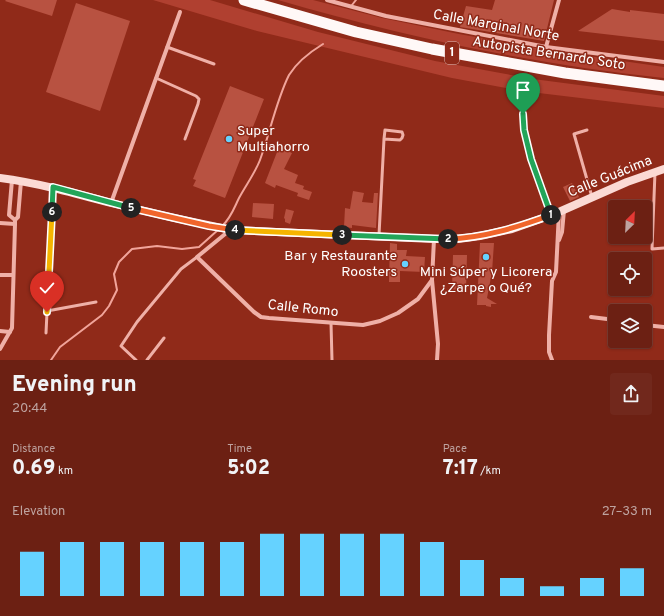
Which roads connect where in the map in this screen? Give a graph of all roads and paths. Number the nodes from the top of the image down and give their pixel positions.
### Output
1 (244, 0) edge
2 (327, 0) edge
3 (559, 0) edge
4 (180, 12) dead end
5 (167, 47) junction
6 (546, 47) junction
7 (664, 62) edge
8 (214, 64) dead end
9 (156, 78) junction
10 (664, 86) edge
11 (524, 94) dead end
12 (587, 130) dead end
13 (185, 139) dead end
14 (384, 139) junction
15 (664, 169) edge
16 (655, 172) junction
17 (0, 178) edge
18 (16, 180) junction
19 (53, 187) junction
20 (592, 197) junction
21 (111, 203) junction
22 (558, 212) junction
23 (15, 222) junction
24 (0, 223) edge
25 (228, 229) junction
26 (379, 237) junction
27 (434, 239) junction
28 (664, 248) edge
29 (197, 257) junction
30 (0, 275) edge
31 (13, 275) junction
32 (432, 280) junction
33 (96, 302) dead end
34 (47, 312) junction
35 (591, 317) dead end
36 (608, 319) edge
37 (331, 323) junction
38 (652, 326) edge
39 (664, 327) edge
40 (0, 331) edge
41 (10, 332) junction
42 (46, 333) dead end
43 (164, 338) dead end
44 (0, 348) edge
45 (136, 360) edge
46 (147, 360) edge
47 (332, 360) edge
48 (438, 360) edge
49 (552, 360) edge

1 - 10 highway, Autopista Bernardo Soto / 1
2 - 6 street, Calle Marginal Norte
3 - 6 street
4 - 5 street
5 - 8 lane
5 - 9 street
6 - 7 street, Calle Marginal Norte
9 - 13 lane
9 - 21 street
11 - 22 street
12 - 20 lane
14 - 14 lane
14 - 26 lane
15 - 16 main road, Calle Guácima
16 - 20 main road, Calle Guácima
16 - 28 lane
17 - 18 main road, Calle Guácima
18 - 19 main road, Calle Guácima
18 - 23 street
18 - 23 street
19 - 21 main road, Calle Guácima
19 - 34 lane
20 - 22 main road, Calle Guácima
21 - 25 main road, Calle Guácima
22 - 27 main road, Calle Guácima
22 - 49 street
23 - 24 street
23 - 31 street
25 - 26 main road, Calle Guácima
25 - 29 street
26 - 27 main road, Calle Guácima
27 - 32 street
29 - 37 street, Calle Romo
29 - 45 lane
30 - 31 street
31 - 41 street
32 - 37 street, Calle Romo
32 - 48 street
33 - 34 lane
34 - 42 lane
35 - 36 street
37 - 47 lane
38 - 39 street
40 - 41 street
41 - 44 street
43 - 46 lane

